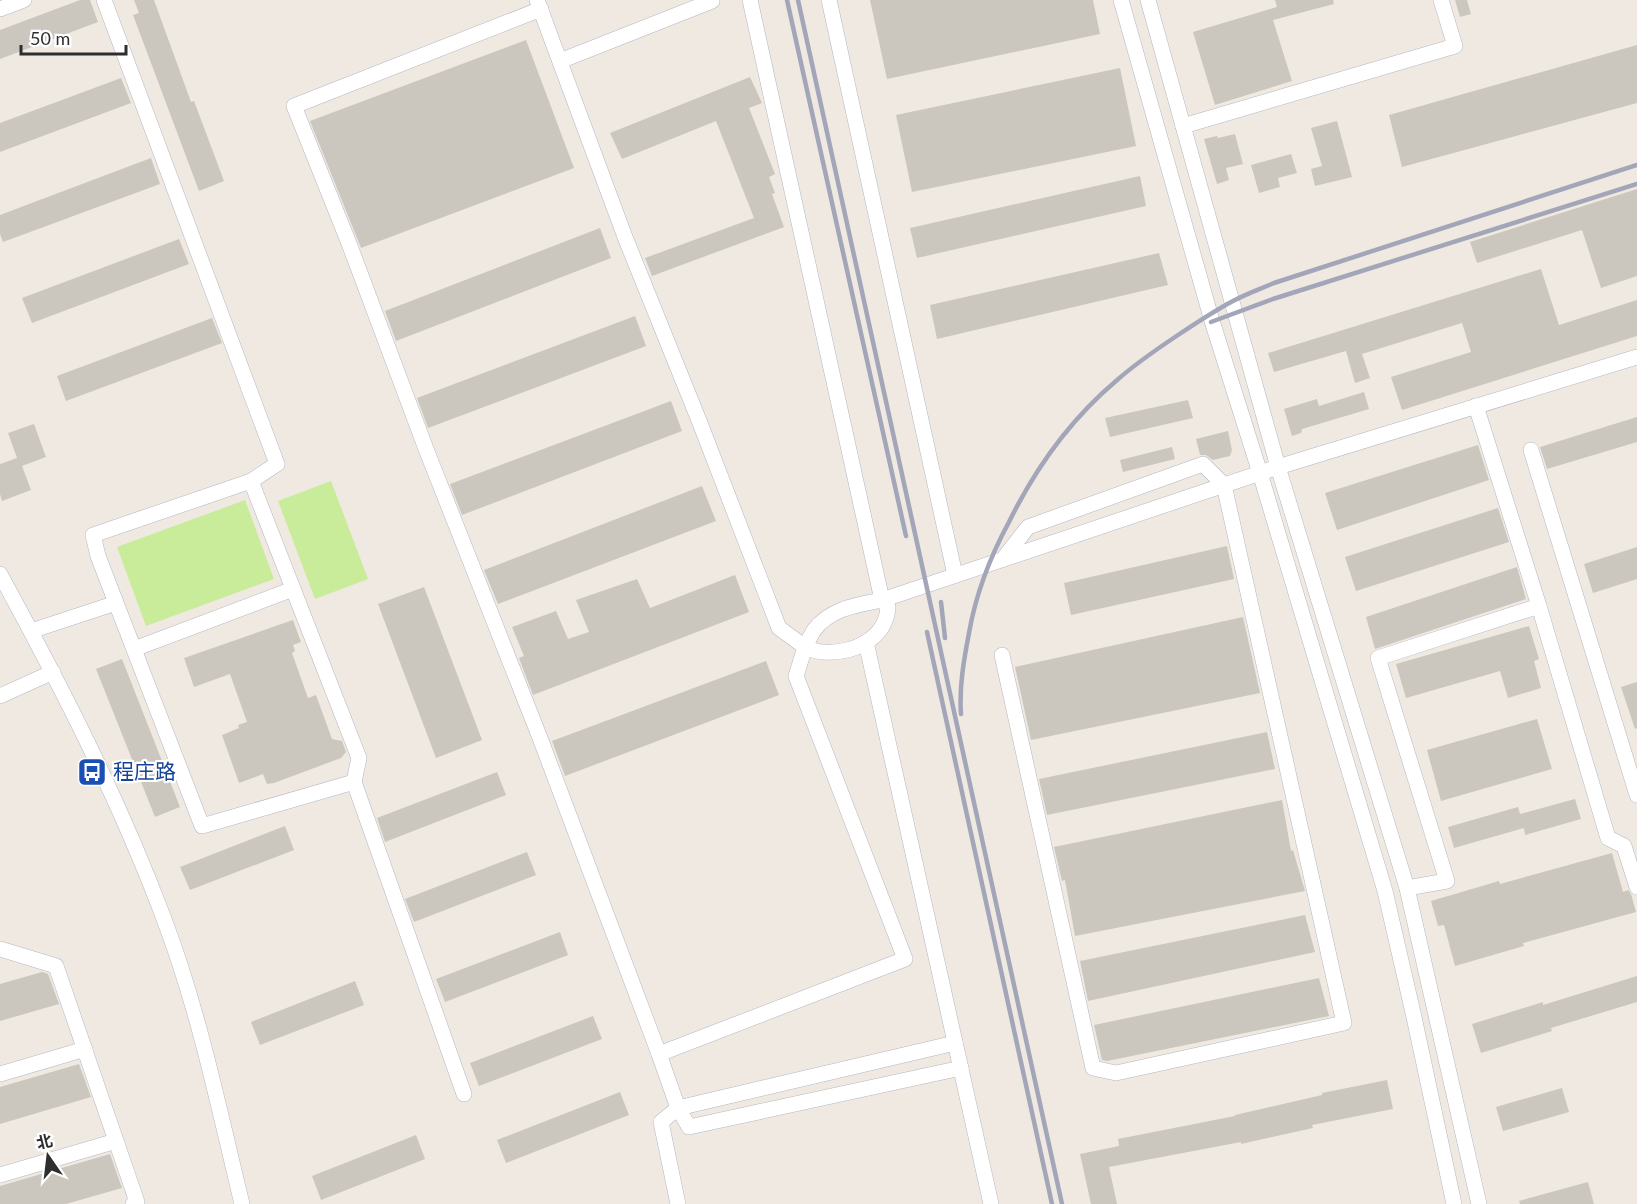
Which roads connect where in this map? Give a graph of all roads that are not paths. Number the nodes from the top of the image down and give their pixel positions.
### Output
1 (24, 0) edge
2 (104, 0) edge
3 (713, 0) edge
4 (750, 0) edge
5 (829, 0) edge
6 (1121, 0) edge
7 (1148, 0) edge
8 (1441, 0) edge
9 (539, 5) edge
10 (0, 9) edge
11 (560, 61) junction
12 (1183, 126) junction
13 (1637, 357) edge
14 (1476, 406) junction
15 (1531, 450) dead end
16 (1278, 467) junction
17 (1260, 473) junction
18 (251, 481) junction
19 (1224, 485) junction
20 (1004, 559) junction
21 (0, 574) edge
22 (956, 575) junction
23 (293, 589) junction
24 (882, 600) junction
25 (116, 603) junction
26 (1539, 606) junction
27 (31, 631) junction
28 (866, 642) junction
29 (805, 647) junction
30 (134, 649) junction
31 (1002, 654) dead end
32 (53, 672) junction
33 (0, 696) edge
34 (354, 782) junction
35 (1637, 795) edge
36 (1637, 887) edge
37 (1407, 888) junction
38 (0, 950) edge
39 (955, 1043) junction
40 (85, 1049) junction
41 (659, 1054) junction
42 (961, 1068) junction
43 (0, 1074) edge
44 (464, 1094) dead end
45 (678, 1108) junction
46 (116, 1142) junction
47 (0, 1175) edge
48 (133, 1204) edge
49 (242, 1204) edge
50 (678, 1204) edge
51 (991, 1204) edge
52 (1454, 1204) edge
53 (1479, 1204) edge

1 - 10 street
2 - 18 street
3 - 11 street
4 - 24 street
5 - 22 street
6 - 17 street
7 - 12 street
8 - 12 street
9 - 11 street
9 - 41 street
11 - 29 street
12 - 16 street
13 - 14 street
14 - 16 street
14 - 26 street
15 - 35 street
16 - 17 street
16 - 37 street
17 - 19 street
17 - 52 street
18 - 23 street
18 - 25 street
19 - 20 street
19 - 20 street
19 - 31 street
20 - 22 street
21 - 27 street
22 - 24 street
23 - 30 street
23 - 34 street
24 - 28 street
24 - 29 street
25 - 27 street
25 - 30 street
26 - 36 street
26 - 37 street
27 - 32 street
28 - 29 street
28 - 39 street
29 - 41 street
30 - 34 street
32 - 33 street
32 - 49 street
34 - 44 street
37 - 53 street
38 - 40 street
39 - 42 street
39 - 45 street
40 - 43 street
40 - 46 street
41 - 45 street
42 - 45 street
42 - 51 street
45 - 50 street
46 - 47 street
46 - 48 street

